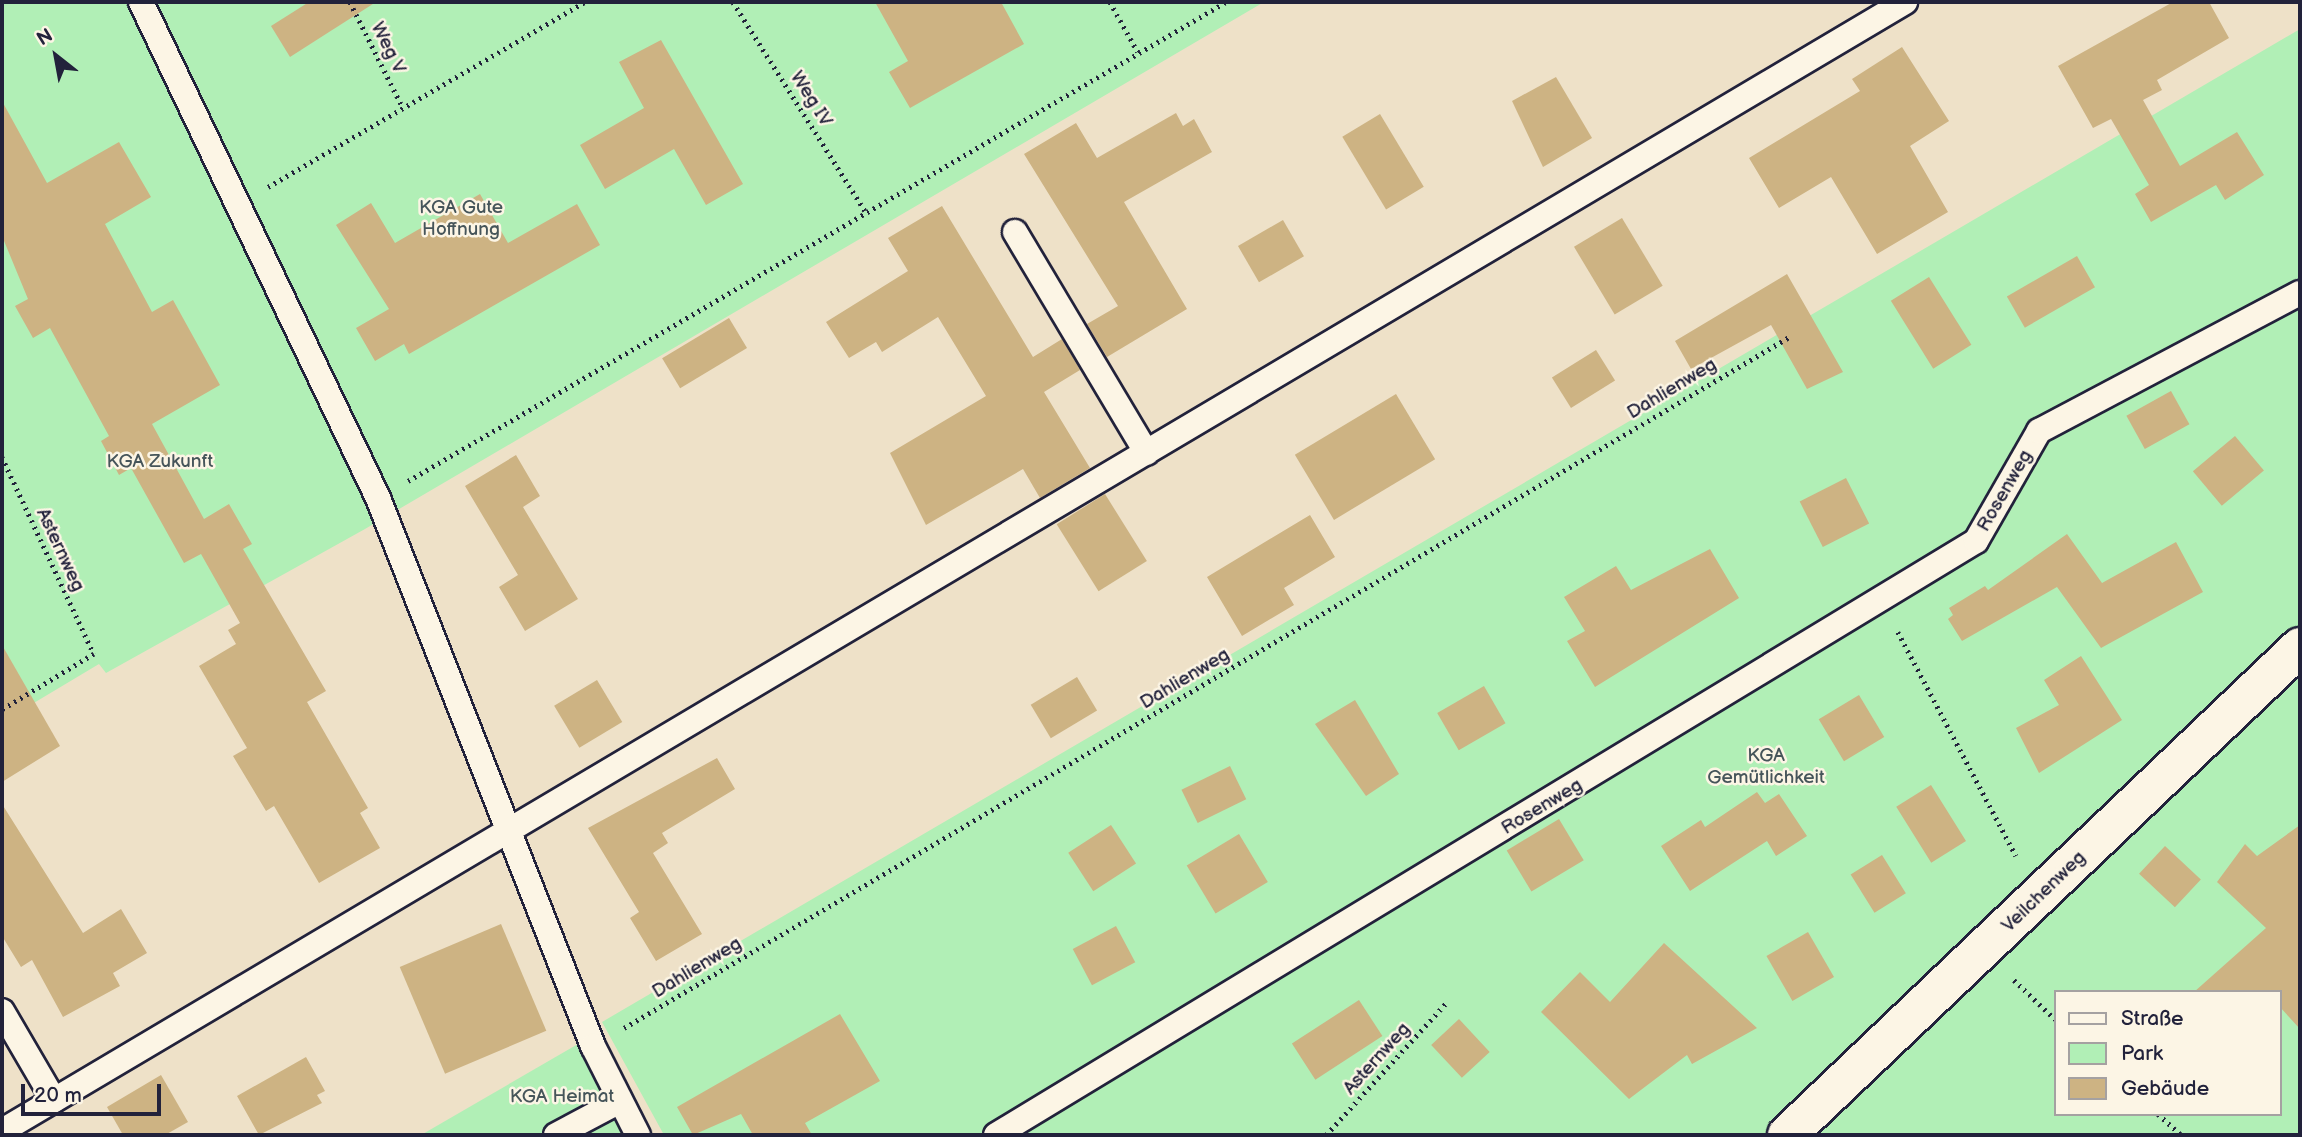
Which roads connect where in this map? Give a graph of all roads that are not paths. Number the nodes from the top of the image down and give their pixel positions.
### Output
1 (141, 2) edge
2 (1905, 2) edge
3 (1015, 232) dead end
4 (2300, 293) edge
5 (1147, 453) junction
6 (2300, 647) edge
7 (510, 835) junction
8 (2, 1011) edge
9 (54, 1100) junction
10 (618, 1102) junction
11 (2, 1131) edge
12 (556, 1135) edge
13 (638, 1135) edge
14 (996, 1135) edge
15 (1787, 1135) edge

1 - 7 lane
2 - 5 lane
3 - 5 lane
4 - 14 lane, Rosenweg
5 - 7 lane
6 - 15 street, Veilchenweg
7 - 9 lane
7 - 10 lane
8 - 9 lane
9 - 11 lane
10 - 12 lane
10 - 13 lane

